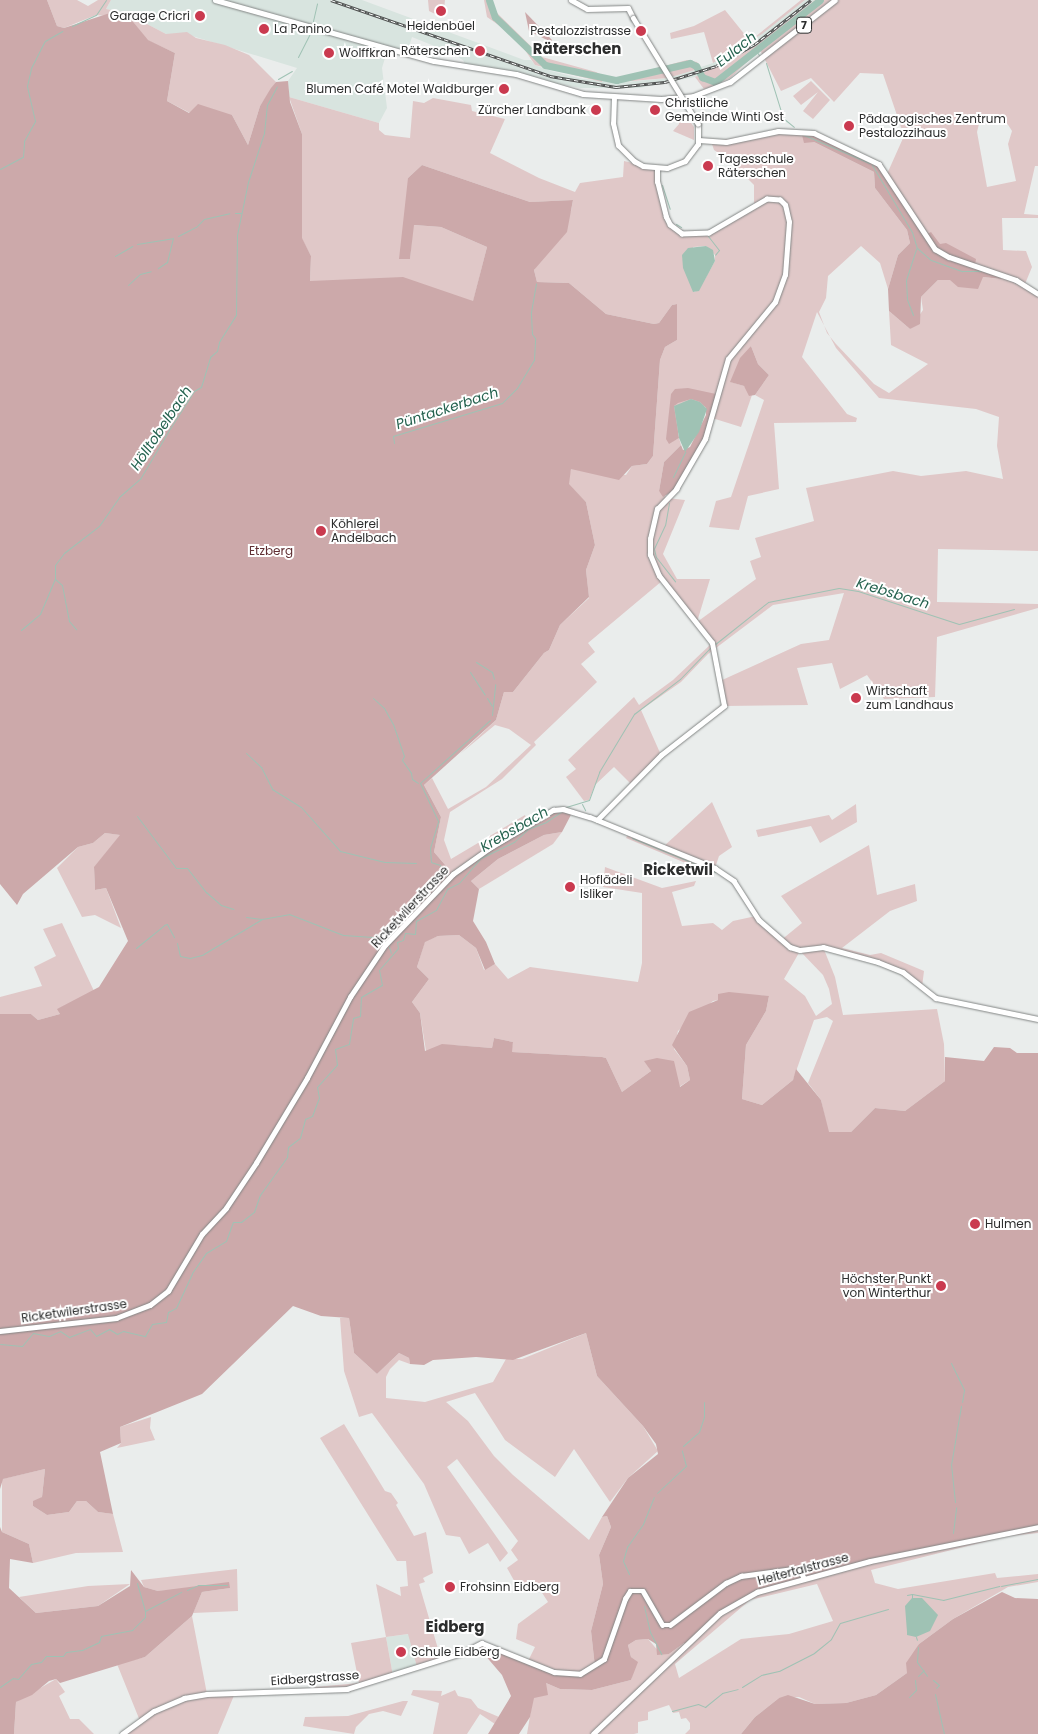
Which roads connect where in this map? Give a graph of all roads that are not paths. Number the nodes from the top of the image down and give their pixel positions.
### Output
1 (215, 0) edge
2 (572, 0) edge
3 (835, 0) edge
4 (614, 97) junction
5 (699, 140) junction
6 (657, 169) junction
7 (1038, 294) edge
8 (597, 820) junction
9 (1038, 1019) edge
10 (0, 1331) edge
11 (1038, 1527) edge
12 (804, 1578) junction
13 (122, 1734) edge
14 (593, 1734) edge

1 - 4 main road, 7
2 - 5 main road, bridge
3 - 4 main road, 7
4 - 6 main road
5 - 6 main road
5 - 7 street
6 - 8 street
8 - 9 street, Ricketwilerstrasse
8 - 10 street, Ricketwilerstrasse
11 - 12 street, Heitertalstrasse
12 - 13 street, Eidbergstrasse
12 - 14 street, Heitertalstrasse

